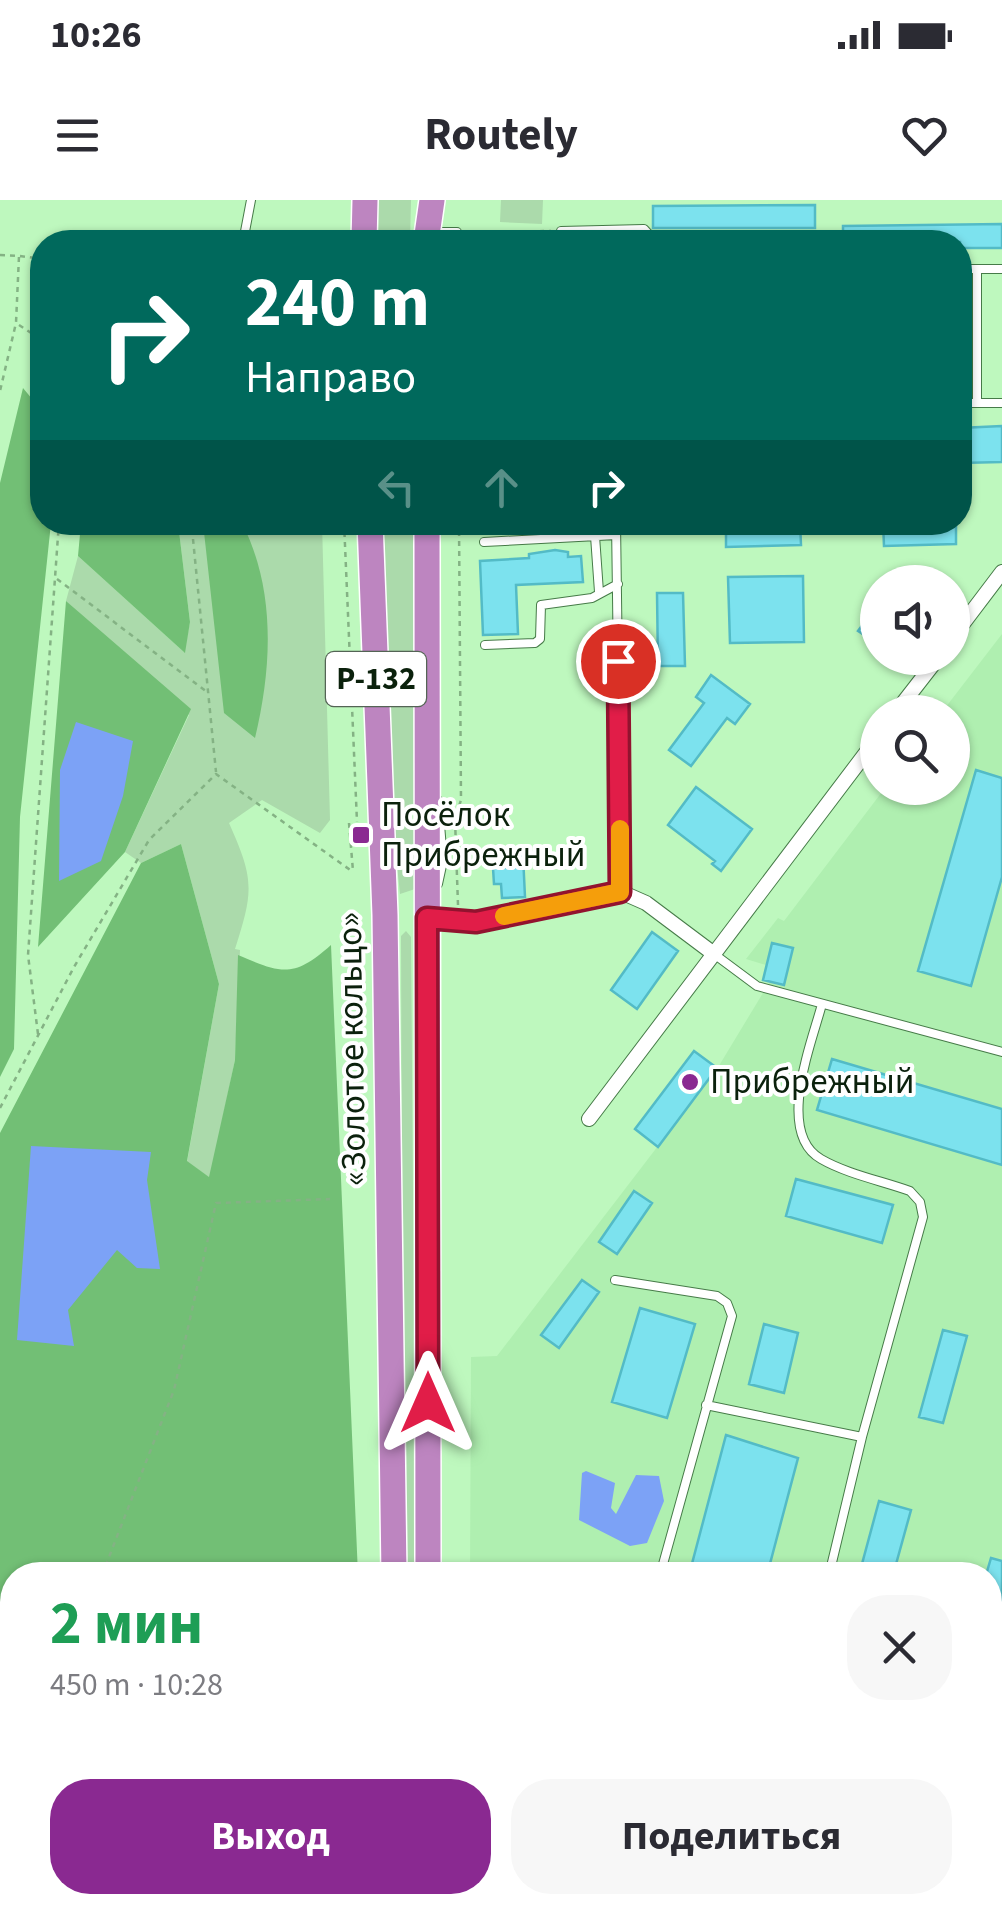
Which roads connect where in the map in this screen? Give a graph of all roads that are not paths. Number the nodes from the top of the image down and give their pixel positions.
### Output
1 (251, 200) edge
2 (365, 200) edge
3 (432, 200) edge
4 (245, 230) edge
5 (364, 230) edge
6 (428, 230) edge
7 (560, 230) edge
8 (644, 230) edge
9 (1002, 268) edge
10 (972, 269) edge
11 (977, 269) junction
12 (972, 403) edge
13 (977, 403) junction
14 (1002, 403) edge
15 (370, 535) edge
16 (427, 535) edge
17 (616, 535) joint
18 (595, 536) junction
19 (484, 542) dead end
20 (1002, 572) edge
21 (618, 584) junction
22 (598, 592) junction
23 (970, 614) edge
24 (485, 645) dead end
25 (925, 675) edge
26 (909, 695) edge
27 (860, 761) edge
28 (620, 892) junction
29 (385, 915) junction
30 (427, 918) junction
31 (714, 954) junction
32 (822, 1004) junction
33 (1002, 1052) edge
34 (589, 1119) dead end
35 (615, 1280) dead end
36 (706, 1406) junction
37 (862, 1437) junction
38 (394, 1562) edge
39 (428, 1562) edge
40 (664, 1562) edge
41 (832, 1562) edge

1 - 4 lane
2 - 5 highway
3 - 6 highway
7 - 8 lane
9 - 11 lane
10 - 11 lane
11 - 13 lane
12 - 13 lane
13 - 14 lane
15 - 29 highway, «Золотое кольцо» / Р-132
16 - 30 highway, «Золотое кольцо» / Р-132
17 - 18 lane
17 - 21 lane
18 - 19 lane
18 - 22 lane
20 - 23 street
21 - 22 lane
21 - 28 lane
22 - 24 lane
25 - 26 street
27 - 31 street
28 - 30 street
28 - 31 street
29 - 30 highway
29 - 38 highway, «Золотое кольцо» / Р-132
30 - 39 highway, «Золотое кольцо» / Р-132
31 - 32 lane
31 - 34 street
32 - 33 lane
32 - 37 lane
35 - 36 lane
36 - 37 lane
36 - 40 lane
37 - 41 lane

